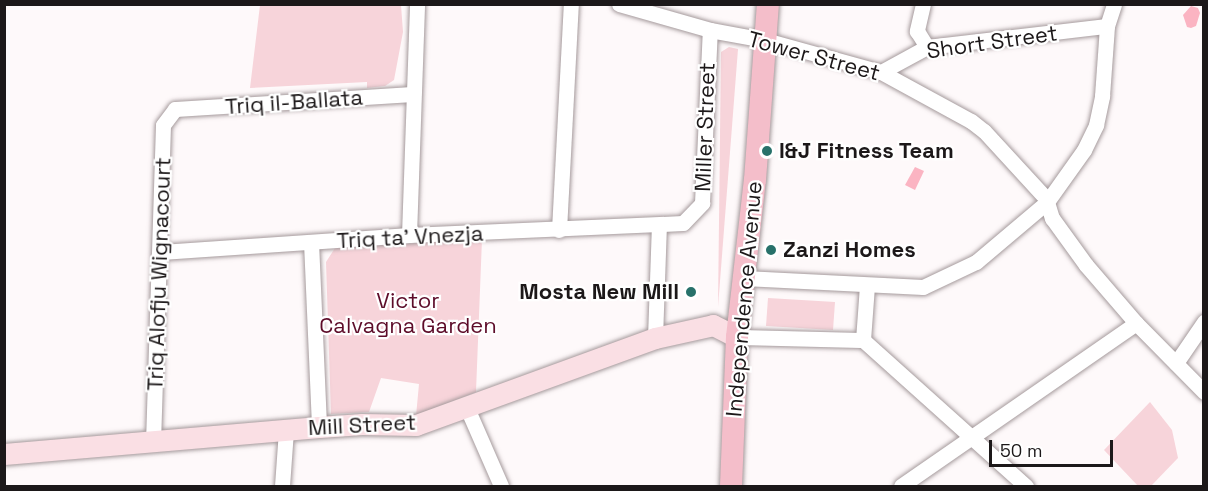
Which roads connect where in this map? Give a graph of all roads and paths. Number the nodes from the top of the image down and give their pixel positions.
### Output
1 (417, 4) edge
2 (571, 4) edge
3 (619, 4) edge
4 (768, 4) edge
5 (923, 4) edge
6 (1114, 4) edge
7 (1107, 26) junction
8 (710, 30) junction
9 (765, 40) junction
10 (927, 47) junction
11 (881, 72) junction
12 (413, 94) junction
13 (175, 109) joint
14 (1044, 198) junction
15 (659, 225) junction
16 (559, 230) junction
17 (409, 235) junction
18 (312, 242) junction
19 (161, 252) junction
20 (744, 278) junction
21 (867, 285) junction
22 (1203, 322) edge
23 (1136, 323) junction
24 (655, 338) junction
25 (737, 338) junction
26 (863, 340) junction
27 (1176, 363) junction
28 (1203, 392) edge
29 (467, 408) junction
30 (319, 427) junction
31 (286, 430) junction
32 (972, 437) junction
33 (153, 443) junction
34 (4, 454) edge
35 (282, 486) edge
36 (501, 486) edge
37 (731, 486) edge
38 (901, 486) edge
39 (1026, 486) edge

1 - 12 street
2 - 16 street
3 - 8 street, Tower Street
4 - 9 main road, Independence Avenue
5 - 10 street
6 - 7 street
7 - 10 street, Short Street
7 - 14 street
8 - 9 street, Tower Street
8 - 15 street, Miller Street
9 - 11 street, Tower Street
9 - 20 main road, Independence Avenue
10 - 11 street, Short Street
11 - 14 street, Tower Street
12 - 13 street, Triq il-Ballata
12 - 17 street
13 - 19 street, Triq Alofju Wignacourt
14 - 21 street
14 - 23 street, Tower Street
15 - 16 street, Triq ta' Vnezja
15 - 24 street
16 - 17 street, Triq ta' Vnezja
17 - 18 street, Triq ta' Vnezja
18 - 19 street, Triq ta' Vnezja
18 - 30 street
19 - 33 street, Triq Alofju Wignacourt
20 - 21 street
20 - 25 main road, Independence Avenue
21 - 26 street
22 - 27 street
23 - 27 street, Tower Street
23 - 32 street
24 - 25 street, Mill Street
24 - 29 street, Mill Street
25 - 26 street
25 - 37 main road, Independence Avenue
26 - 32 street
27 - 28 street, Tower Street
29 - 30 street, Mill Street
29 - 36 street
30 - 31 street, Mill Street
31 - 33 street, Mill Street
31 - 35 street
32 - 38 street
32 - 39 street
33 - 34 street, Mill Street

